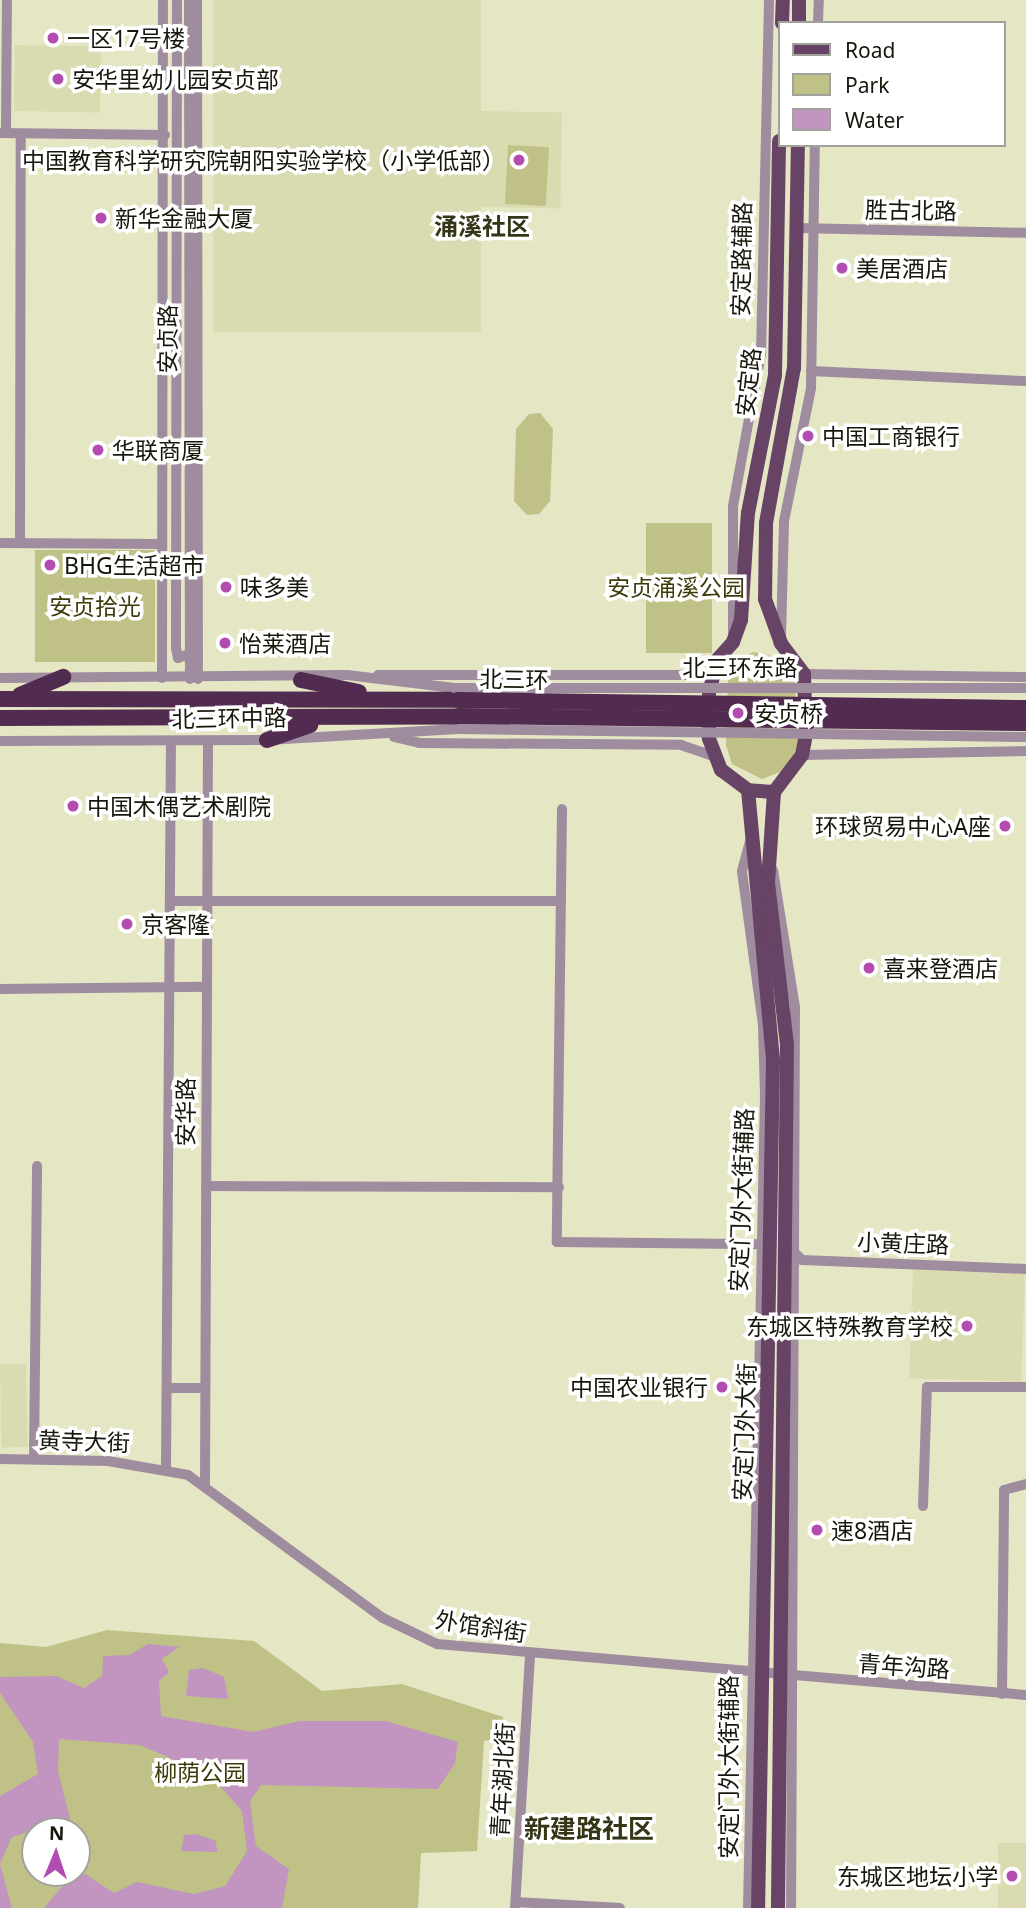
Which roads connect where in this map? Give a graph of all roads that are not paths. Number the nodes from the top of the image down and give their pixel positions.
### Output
1 (7, 0) edge
2 (163, 0) edge
3 (177, 0) edge
4 (189, 0) edge
5 (197, 0) edge
6 (769, 0) edge
7 (783, 0) edge
8 (799, 0) edge
9 (819, 0) edge
10 (782, 21) edge
11 (799, 21) edge
12 (818, 21) edge
13 (164, 105) junction
14 (177, 105) junction
15 (193, 106) junction
16 (3, 133) edge
17 (21, 134) junction
18 (164, 135) junction
19 (779, 147) edge
20 (798, 147) edge
21 (815, 147) edge
22 (193, 213) junction
23 (777, 218) junction
24 (796, 228) junction
25 (813, 230) junction
26 (1026, 233) edge
27 (164, 240) junction
28 (761, 249) junction
29 (177, 251) junction
30 (811, 370) junction
31 (1026, 381) edge
32 (189, 448) junction
33 (197, 457) junction
34 (178, 460) junction
35 (162, 481) junction
36 (0, 543) edge
37 (20, 544) junction
38 (161, 544) junction
39 (162, 610) junction
40 (733, 642) junction
41 (176, 643) junction
42 (781, 643) junction
43 (189, 654) junction
44 (804, 674) junction
45 (347, 675) junction
46 (712, 675) junction
47 (63, 677) junction
48 (1026, 677) edge
49 (0, 678) edge
50 (162, 678) junction
51 (194, 679) junction
52 (301, 680) junction
53 (1026, 688) edge
54 (6, 699) edge
55 (374, 699) junction
56 (458, 708) junction
57 (1026, 708) edge
58 (0, 718) edge
59 (337, 718) junction
60 (1026, 723) edge
61 (381, 733) junction
62 (1026, 737) edge
63 (267, 740) junction
64 (0, 741) edge
65 (171, 741) junction
66 (208, 741) junction
67 (1026, 751) edge
68 (802, 755) junction
69 (713, 756) junction
70 (748, 790) junction
71 (774, 792) junction
72 (562, 809) dead end
73 (172, 901) junction
74 (561, 901) junction
75 (207, 902) junction
76 (172, 987) junction
77 (207, 987) junction
78 (0, 989) edge
79 (37, 1166) dead end
80 (206, 1186) junction
81 (559, 1187) junction
82 (778, 1246) junction
83 (1026, 1269) edge
84 (1026, 1387) edge
85 (170, 1388) junction
86 (205, 1388) junction
87 (34, 1459) junction
88 (0, 1460) edge
89 (166, 1468) junction
90 (205, 1484) junction
91 (1026, 1484) edge
92 (923, 1506) dead end
93 (530, 1655) junction
94 (754, 1672) junction
95 (787, 1677) junction
96 (1002, 1694) junction
97 (1026, 1695) edge
98 (792, 1741) junction
99 (779, 1757) junction
100 (515, 1905) edge
101 (620, 1908) edge
102 (748, 1908) edge
103 (758, 1908) edge
104 (778, 1908) edge
105 (791, 1908) edge

1 - 16 street
2 - 13 street, 安贞路
3 - 14 street, 安贞路
4 - 15 street, 安贞路
5 - 15 street, 安贞路
6 - 28 street, 安定路辅路
7 - 10 main road
8 - 11 main road
9 - 12 street
13 - 14 street
13 - 18 street, 安贞路
14 - 15 street
14 - 29 street, 安贞路
15 - 22 street, 安贞路
16 - 17 street
17 - 18 street
17 - 37 street
18 - 27 street, 安贞路
19 - 23 main road, 安定路
20 - 24 main road, 安定路
21 - 25 street
22 - 32 street, 安贞路
22 - 33 street, 安贞路
23 - 28 street
23 - 40 main road, 安定路
24 - 25 street, 胜古北路
24 - 42 main road, 安定路
25 - 26 street, 胜古北路
25 - 30 street
27 - 29 street
27 - 35 street, 安贞路
28 - 40 street, 安定路辅路
29 - 34 street, 安贞路
30 - 31 street
30 - 42 street
32 - 33 street
32 - 43 street, 安贞路
33 - 51 street, 安贞路
34 - 35 street
34 - 41 street, 安贞路
35 - 38 street, 安贞路
36 - 37 street
37 - 38 street
38 - 39 street, 安贞路
39 - 41 street
39 - 50 street, 安贞路
40 - 46 main road, 安定路
41 - 43 street
42 - 44 main road, 安定路
43 - 51 street, 安贞路
44 - 48 street
44 - 68 main road
45 - 46 street
45 - 52 street, 北三环中路
45 - 56 street, 北三环中路
46 - 69 main road
47 - 49 street, 北三环中路
47 - 50 street, 北三环中路
47 - 54 highway
50 - 51 street, 北三环中路
51 - 52 street, 北三环中路
52 - 55 highway
53 - 56 street, 北三环东路, bridge
54 - 55 highway, 北三环
55 - 56 highway, 北三环
56 - 57 highway, 北三环, bridge
56 - 59 highway, 北三环
56 - 60 highway, 北三环, bridge
56 - 61 street, 北三环中路
56 - 62 street, bridge
58 - 59 highway, 北三环
59 - 63 highway
61 - 63 street, 北三环中路
61 - 69 street
63 - 66 street, 北三环中路
64 - 65 street, 北三环中路
65 - 66 street, 北三环中路
65 - 73 street, 安华路
66 - 75 street, 安华路
67 - 68 street
68 - 71 main road
69 - 70 main road
70 - 71 main road
70 - 82 main road, 安定门外大街
71 - 82 main road, 安定门外大街
72 - 74 street
73 - 75 street
73 - 76 street, 安华路
74 - 75 street
74 - 81 street
75 - 77 street, 安华路
76 - 77 street
76 - 78 street
76 - 85 street, 安华路
77 - 80 street, 安华路
79 - 87 street
80 - 81 street
80 - 86 street, 安华路
81 - 82 street, 小黄庄路
82 - 83 street, 小黄庄路
82 - 94 main road, 安定门外大街
82 - 95 main road, 安定门外大街
84 - 92 street
85 - 86 street
85 - 89 street, 安华路
86 - 90 street, 安华路
87 - 88 street, 黄寺大街
87 - 89 street, 黄寺大街
89 - 90 street, 黄寺大街
90 - 93 street, 外馆斜街
91 - 96 street
93 - 94 street, 外馆斜街
93 - 100 street, 青年湖北街
94 - 95 street, 外馆斜街
94 - 102 street, 安定门外大街辅路
94 - 103 main road, 安定门外大街
95 - 96 street, 青年沟路
95 - 98 street
95 - 99 main road, 安定门外大街
96 - 97 street, 青年沟路
98 - 99 street
98 - 105 street
99 - 104 main road, 安定门外大街
100 - 101 street

